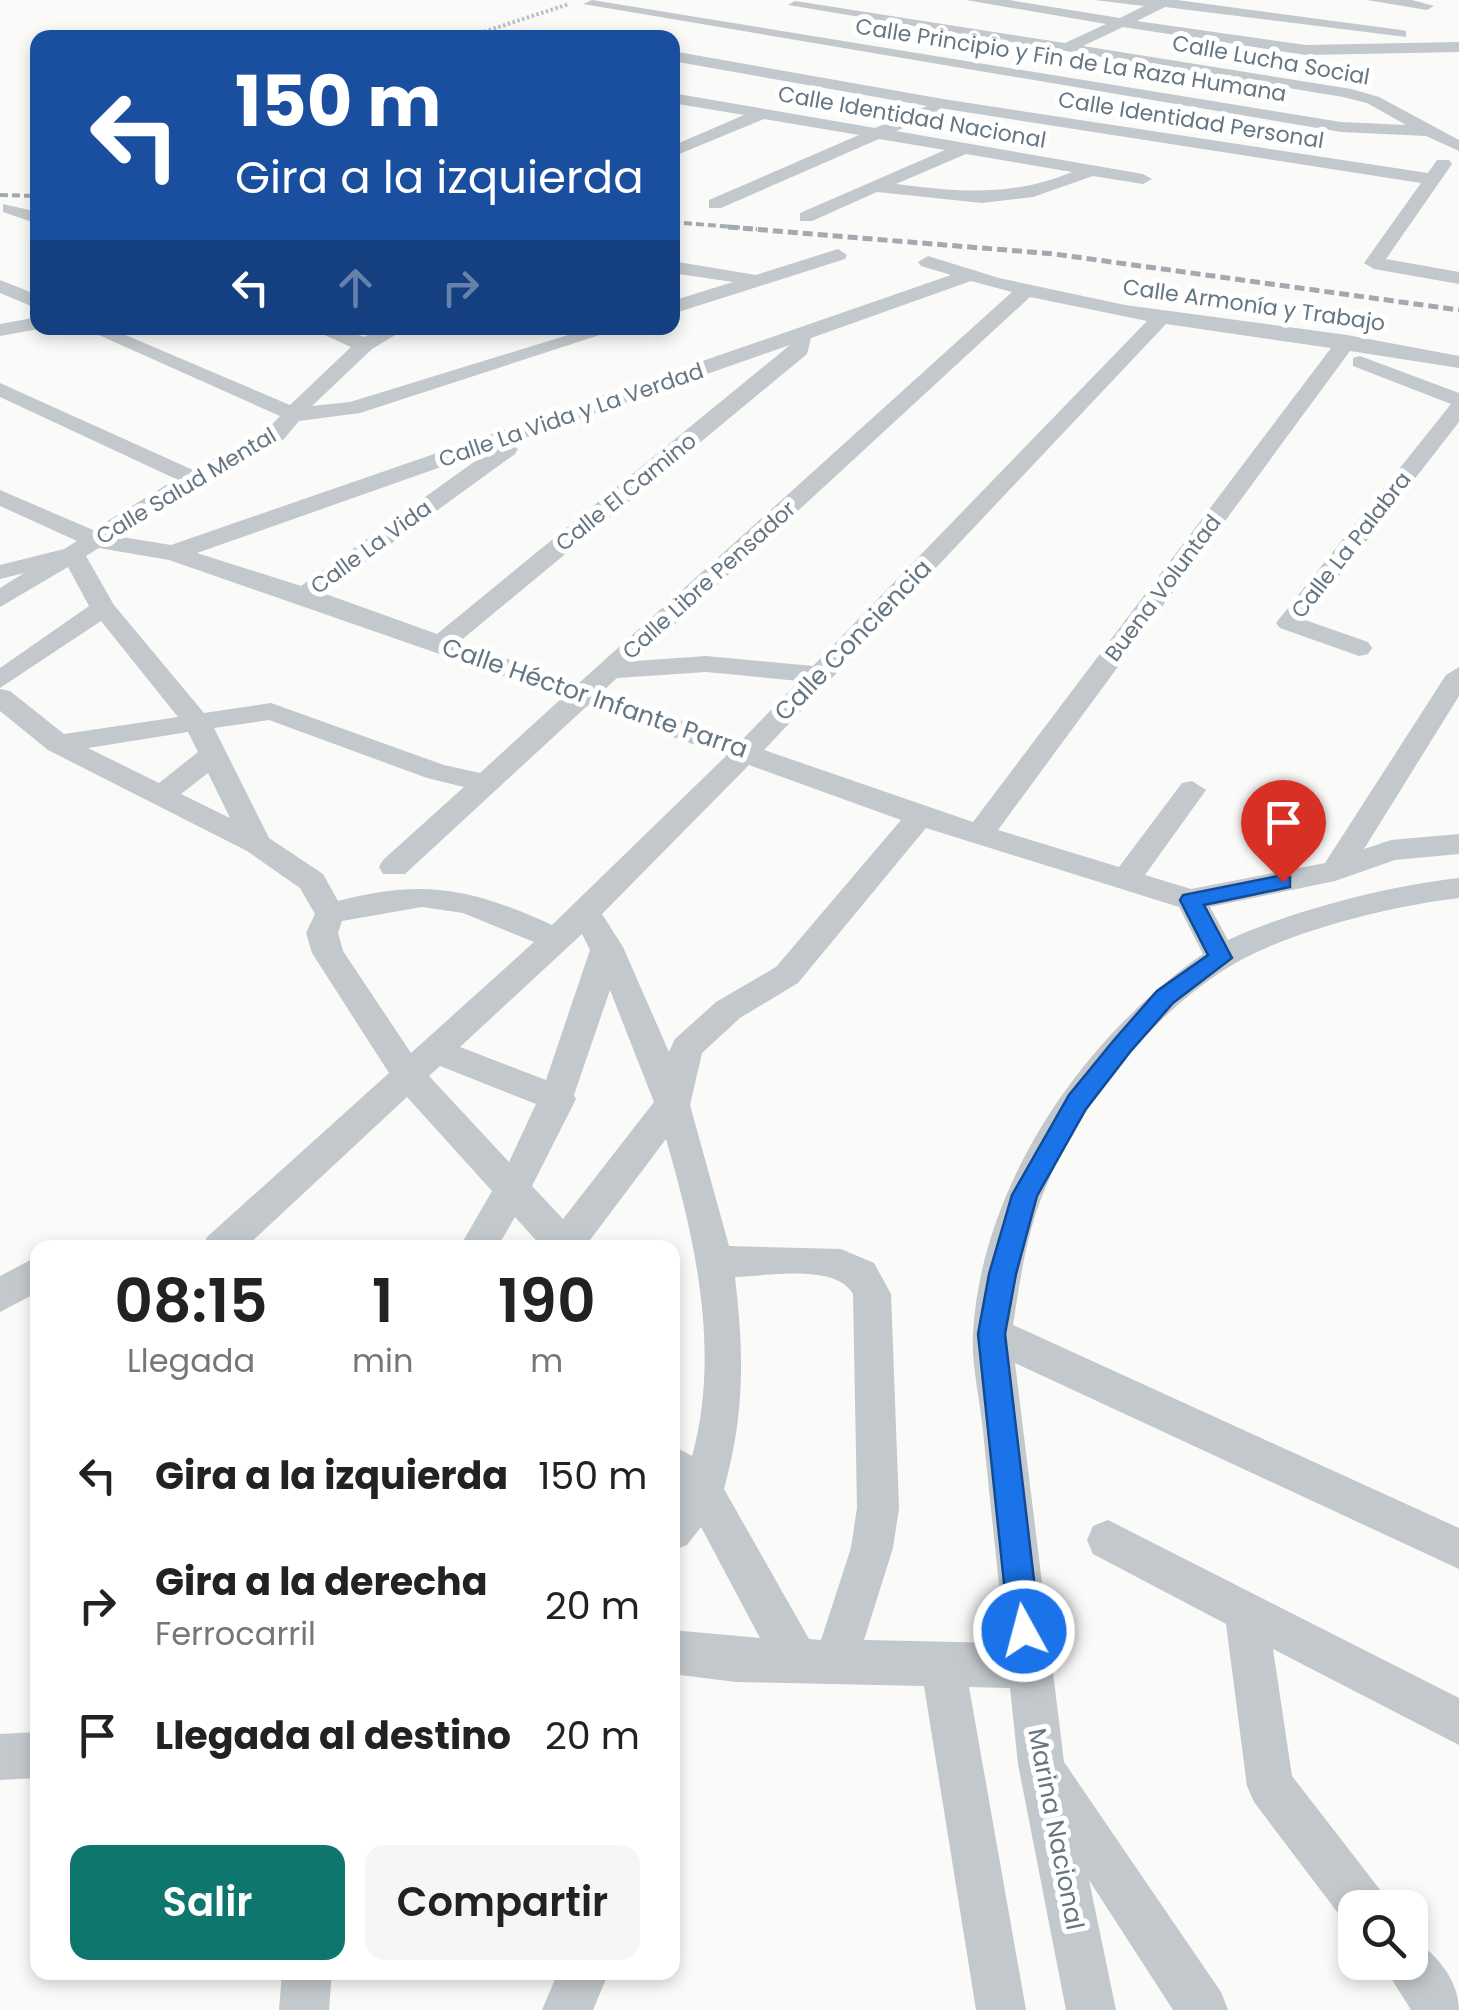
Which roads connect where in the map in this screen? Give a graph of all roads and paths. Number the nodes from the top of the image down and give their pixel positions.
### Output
1 (973, 0) edge
2 (1075, 0) edge
3 (1102, 0) edge
4 (1374, 0) edge
5 (595, 2) edge
6 (1168, 2) edge
7 (799, 3) edge
8 (1047, 8) junction
9 (1427, 9) edge
10 (1118, 26) junction
11 (487, 30) edge
12 (760, 32) junction
13 (744, 42) dead end
14 (1459, 47) edge
15 (1067, 48) junction
16 (1336, 52) junction
17 (729, 53) dead end
18 (680, 57) edge
19 (714, 63) junction
20 (1009, 74) junction
21 (1313, 86) junction
22 (680, 99) edge
23 (944, 104) junction
24 (761, 114) junction
25 (1340, 127) junction
26 (1106, 130) junction
27 (1426, 131) junction
28 (880, 135) junction
29 (680, 146) edge
30 (1458, 146) edge
31 (962, 149) junction
32 (1255, 152) junction
33 (1091, 170) junction
34 (1143, 179) dead end
35 (1432, 179) junction
36 (869, 186) junction
37 (716, 204) dead end
38 (9, 208) dead end
39 (30, 215) edge
40 (806, 218) dead end
41 (838, 255) dead end
42 (928, 262) dead end
43 (680, 268) edge
44 (968, 276) junction
45 (1459, 278) edge
46 (758, 280) junction
47 (0, 286) edge
48 (1024, 292) junction
49 (30, 295) edge
50 (680, 305) edge
51 (1160, 320) junction
52 (30, 324) edge
53 (0, 330) edge
54 (110, 335) edge
55 (337, 335) edge
56 (385, 335) edge
57 (546, 335) edge
58 (589, 335) edge
59 (801, 335) junction
60 (365, 346) junction
61 (1341, 348) junction
62 (1459, 362) edge
63 (503, 363) junction
64 (0, 389) edge
65 (1459, 404) edge
66 (296, 414) junction
67 (535, 429) junction
68 (197, 480) junction
69 (0, 497) edge
70 (84, 547) junction
71 (173, 553) junction
72 (0, 572) edge
73 (304, 596) junction
74 (0, 599) edge
75 (103, 608) junction
76 (440, 644) junction
77 (1360, 648) dead end
78 (609, 671) junction
79 (820, 675) junction
80 (1459, 675) edge
81 (0, 680) edge
82 (583, 696) junction
83 (0, 698) edge
84 (198, 724) junction
85 (58, 744) junction
86 (746, 751) junction
87 (214, 754) junction
88 (486, 783) junction
89 (1192, 790) dead end
90 (158, 798) junction
91 (920, 816) junction
92 (980, 835) junction
93 (257, 844) junction
94 (1459, 844) edge
95 (394, 867) dead end
96 (1336, 871) junction
97 (1125, 881) junction
98 (1459, 888) edge
99 (1190, 900) junction
100 (586, 912) junction
101 (330, 914) junction
102 (556, 939) junction
103 (607, 947) junction
104 (1221, 958) junction
105 (436, 1052) junction
106 (409, 1077) junction
107 (559, 1099) junction
108 (674, 1102) junction
109 (516, 1190) junction
110 (229, 1240) edge
111 (482, 1240) edge
112 (558, 1240) edge
113 (566, 1240) edge
114 (714, 1262) junction
115 (30, 1277) edge
116 (0, 1296) edge
117 (992, 1334) junction
118 (688, 1477) edge
119 (680, 1504) edge
120 (1108, 1540) dead end
121 (1459, 1549) edge
122 (1246, 1614) junction
123 (680, 1653) edge
124 (816, 1660) junction
125 (942, 1664) junction
126 (1028, 1666) junction
127 (1459, 1722) edge
128 (30, 1755) edge
129 (0, 1757) edge
130 (1041, 1764) junction
131 (1350, 1890) edge
132 (306, 1980) edge
133 (580, 1980) edge
134 (1420, 1980) edge
135 (304, 2010) edge
136 (567, 2010) edge
137 (1002, 2010) edge
138 (1091, 2010) edge
139 (1204, 2010) edge
140 (1442, 2010) edge

1 - 8 street
2 - 8 street
3 - 6 street
4 - 9 street
5 - 11 path
5 - 12 street, Calle Principio y Fin de La Raza Humana
6 - 10 street
6 - 14 street
7 - 12 street
7 - 15 street, Calle Lucha Social
8 - 10 street
10 - 15 street
10 - 16 street
12 - 13 street
12 - 20 street, Calle Principio y Fin de La Raza Humana
14 - 16 street
15 - 20 street
15 - 21 street, Calle Lucha Social
16 - 21 street
17 - 19 street
18 - 19 street, Calle Identidad Personal
19 - 23 street, Calle Identidad Personal
20 - 23 street
20 - 25 street, Calle Principio y Fin de La Raza Humana
21 - 27 street, Calle Lucha Social
22 - 24 street, Calle Identidad Nacional
23 - 26 street, Calle Identidad Personal
23 - 28 street
24 - 28 street, Calle Identidad Nacional
24 - 29 street
25 - 27 street, Calle Principio y Fin de La Raza Humana
25 - 32 street
26 - 32 street, Calle Identidad Personal
26 - 33 street
27 - 30 street, Calle Lucha Social
28 - 31 street, Calle Identidad Nacional
28 - 37 street
30 - 35 street
31 - 33 street, Calle Identidad Nacional
31 - 36 street
32 - 35 street, Calle Identidad Personal
33 - 34 street, Calle Identidad Nacional
33 - 36 street
35 - 45 street
36 - 40 street
38 - 39 street
41 - 46 street
42 - 44 street, Calle Armonía y Trabajo
43 - 46 street
44 - 48 street, Calle Armonía y Trabajo
44 - 59 street, Calle La Vida y La Verdad
46 - 50 street
47 - 49 street
48 - 51 street, Calle Armonía y Trabajo
48 - 78 street, Calle Libre Pensador
51 - 61 street, Calle Armonía y Trabajo
51 - 79 street, Calle Conciencia
52 - 53 street
54 - 66 street
55 - 60 street
56 - 60 street, Calle Salud Mental
57 - 63 street
58 - 63 street
59 - 67 street, Calle La Vida y La Verdad
59 - 76 street, Calle El Camino
60 - 66 street, Calle Salud Mental
61 - 62 street, Calle Armonía y Trabajo
61 - 65 street
61 - 92 street, Buena Voluntad
63 - 66 street
64 - 68 street
65 - 77 street, Calle La Palabra
66 - 68 street, Calle Salud Mental
67 - 71 street, Calle La Vida y La Verdad
67 - 73 street, Calle La Vida
68 - 70 street, Calle Salud Mental
69 - 70 street, Calle Héctor Infante Parra
70 - 71 street, Calle Héctor Infante Parra
70 - 72 street, Calle Salud Mental
70 - 74 street
70 - 75 street
71 - 73 street, Calle Héctor Infante Parra
73 - 76 street, Calle Héctor Infante Parra
75 - 81 street
75 - 84 street
76 - 82 street, Calle Héctor Infante Parra
78 - 79 street
78 - 82 street, Calle Libre Pensador
79 - 86 street, Calle Conciencia
80 - 96 street
82 - 86 street, Calle Héctor Infante Parra
82 - 88 street, Calle Libre Pensador
83 - 85 street
84 - 85 street
84 - 87 street
84 - 88 street
85 - 90 street
86 - 91 street, Calle Héctor Infante Parra
86 - 100 street, Calle Conciencia
87 - 90 street
87 - 93 street
88 - 95 street, Calle Libre Pensador
89 - 97 street
90 - 93 street
91 - 92 street, Calle Héctor Infante Parra
91 - 108 street
92 - 97 street, Calle Héctor Infante Parra
93 - 101 street
94 - 96 street
96 - 99 street
97 - 99 street, Calle Héctor Infante Parra
98 - 104 street, Marina Nacional
99 - 104 street
100 - 102 street, Calle Conciencia
100 - 103 street
101 - 102 street
101 - 106 street
102 - 105 street, Calle Conciencia
103 - 107 street
103 - 108 street
104 - 117 street, Marina Nacional
105 - 106 street, Calle Conciencia
105 - 107 street
106 - 109 street
106 - 110 street, Calle Conciencia
107 - 109 street
108 - 113 street
108 - 114 street
109 - 111 street
109 - 112 street
114 - 118 street
114 - 124 street
115 - 116 street
117 - 121 street
117 - 126 street, Marina Nacional
118 - 119 street
118 - 124 street
120 - 122 street
122 - 127 street
122 - 131 street
123 - 124 street
124 - 125 street
125 - 126 street
125 - 137 street
126 - 130 street, Marina Nacional
128 - 129 street
130 - 138 street, Marina Nacional
130 - 139 street
132 - 135 street
133 - 136 street
134 - 140 street

